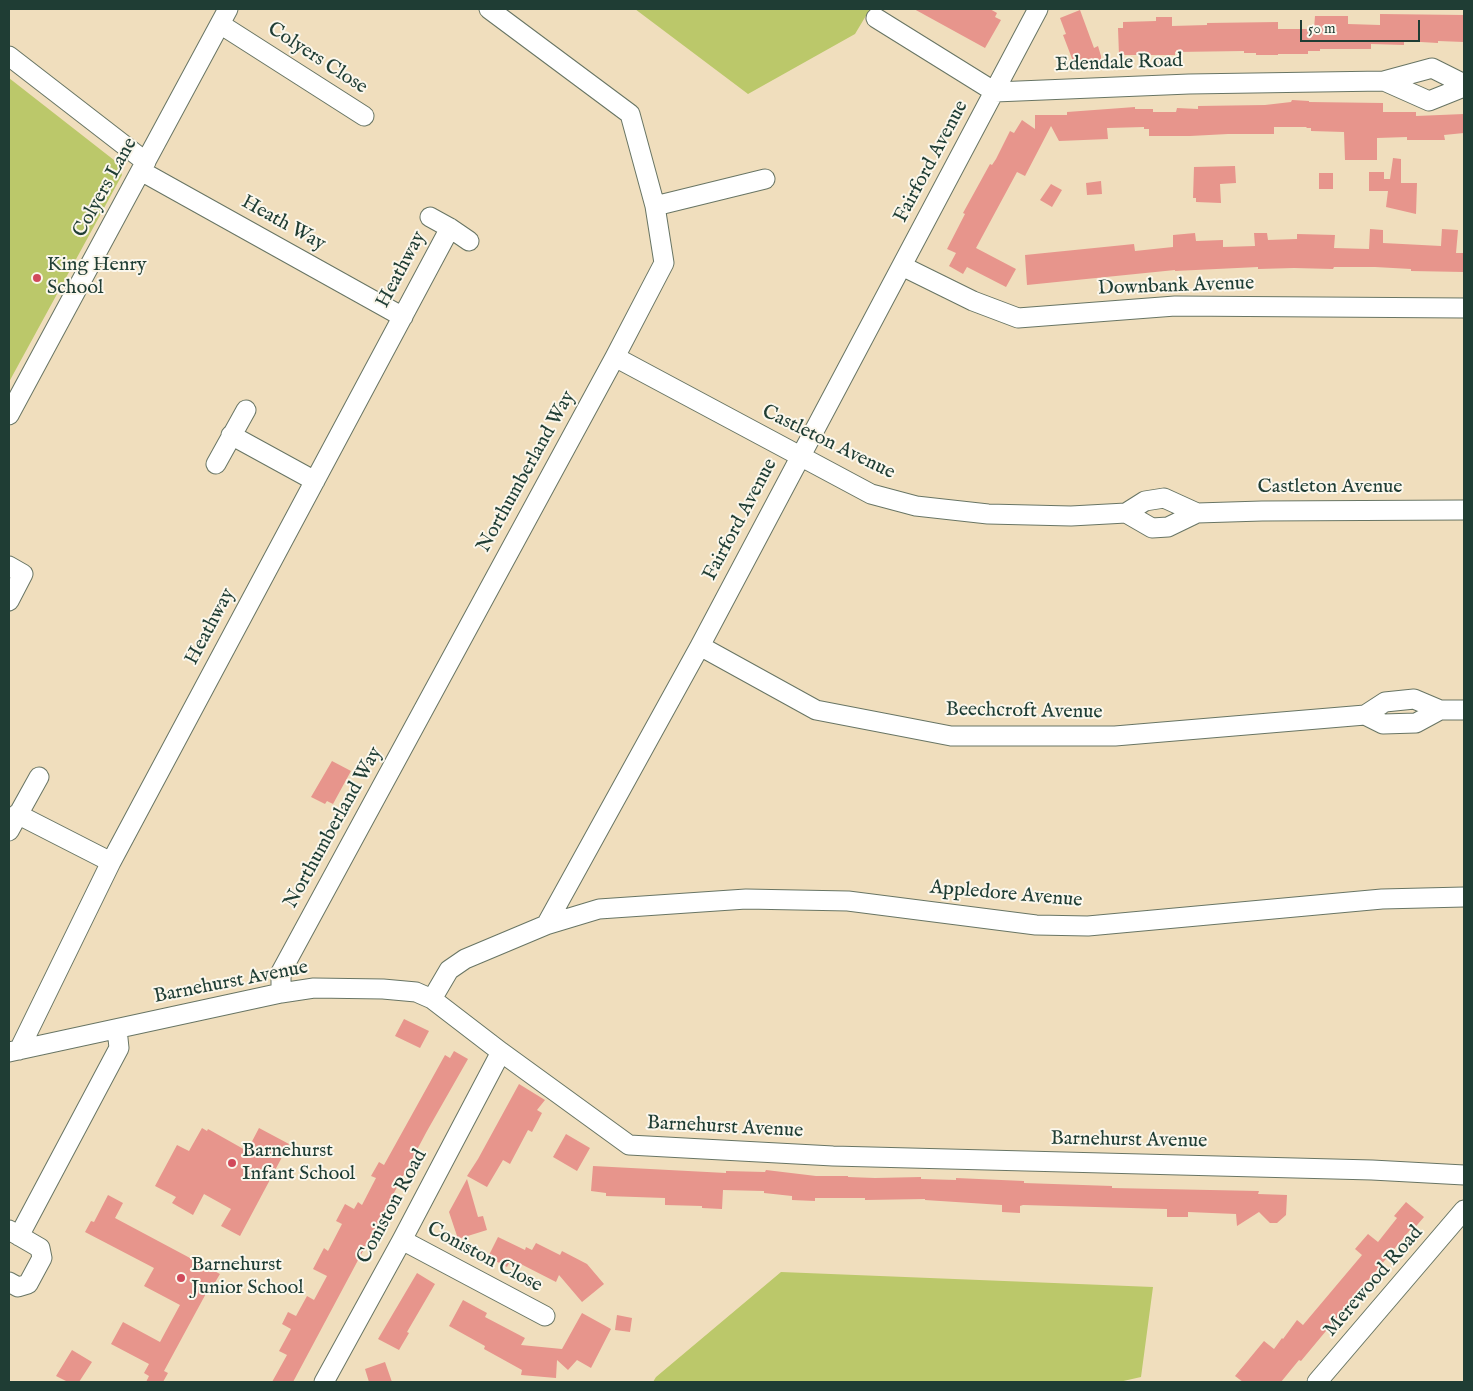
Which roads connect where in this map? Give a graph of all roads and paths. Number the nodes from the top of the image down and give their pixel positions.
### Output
1 (490, 9) edge
2 (1038, 9) edge
3 (224, 16) edge
4 (876, 18) dead end
5 (9, 56) edge
6 (1384, 81) junction
7 (1464, 85) edge
8 (995, 92) junction
9 (364, 116) dead end
10 (143, 166) junction
11 (765, 179) dead end
12 (655, 206) junction
13 (430, 217) dead end
14 (450, 228) junction
15 (469, 241) dead end
16 (902, 266) junction
17 (1464, 308) edge
18 (403, 317) junction
19 (615, 357) junction
20 (246, 410) dead end
21 (9, 415) edge
22 (231, 435) junction
23 (800, 457) junction
24 (216, 464) dead end
25 (315, 481) junction
26 (1464, 510) edge
27 (1126, 513) junction
28 (1197, 513) junction
29 (9, 566) edge
30 (9, 600) edge
31 (700, 646) junction
32 (1464, 710) edge
33 (39, 777) dead end
34 (13, 823) edge
35 (111, 862) junction
36 (1464, 897) edge
37 (546, 925) junction
38 (281, 993) junction
39 (432, 999) junction
40 (117, 1029) junction
41 (14, 1051) edge
42 (500, 1052) junction
43 (1464, 1175) edge
44 (1464, 1210) edge
45 (14, 1233) edge
46 (402, 1240) junction
47 (9, 1282) edge
48 (545, 1316) dead end
49 (324, 1382) edge
50 (1317, 1382) edge

1 - 12 street, Northumberland Way
2 - 8 street, Fairford Avenue
3 - 9 street, Colyers Close
3 - 10 street, Colyers Lane
4 - 8 street
5 - 10 street, Heath Way
6 - 7 street, Edendale Road
6 - 7 street, Edendale Road
6 - 8 street, Edendale Road
8 - 16 street, Fairford Avenue
10 - 18 street, Heath Way
10 - 21 street, Colyers Lane
11 - 12 street
12 - 19 street, Northumberland Way
13 - 14 street, Heathway
14 - 15 street, Heathway
14 - 18 street, Heathway
16 - 17 street, Downbank Avenue
16 - 23 street, Fairford Avenue
18 - 25 street, Heathway
19 - 23 street, Castleton Avenue
19 - 38 street, Northumberland Way
20 - 22 street
22 - 24 street
22 - 25 street
23 - 27 street, Castleton Avenue
23 - 31 street, Fairford Avenue
25 - 35 street, Heathway
26 - 28 street, Castleton Avenue
27 - 28 street, Castleton Avenue
27 - 28 street, Castleton Avenue
29 - 30 street
31 - 32 street, Beechcroft Avenue
31 - 37 street, Fairford Avenue
33 - 34 street
34 - 35 street
35 - 41 street, Heathway
36 - 37 street, Appledore Avenue
37 - 39 street
38 - 39 street, Barnehurst Avenue
38 - 40 street, Barnehurst Avenue
39 - 42 street, Barnehurst Avenue
40 - 41 street, Barnehurst Avenue
40 - 45 street
42 - 43 street, Barnehurst Avenue
42 - 46 street, Coniston Road
44 - 50 street, Merewood Road
45 - 47 street
46 - 48 street, Coniston Close
46 - 49 street, Coniston Road

